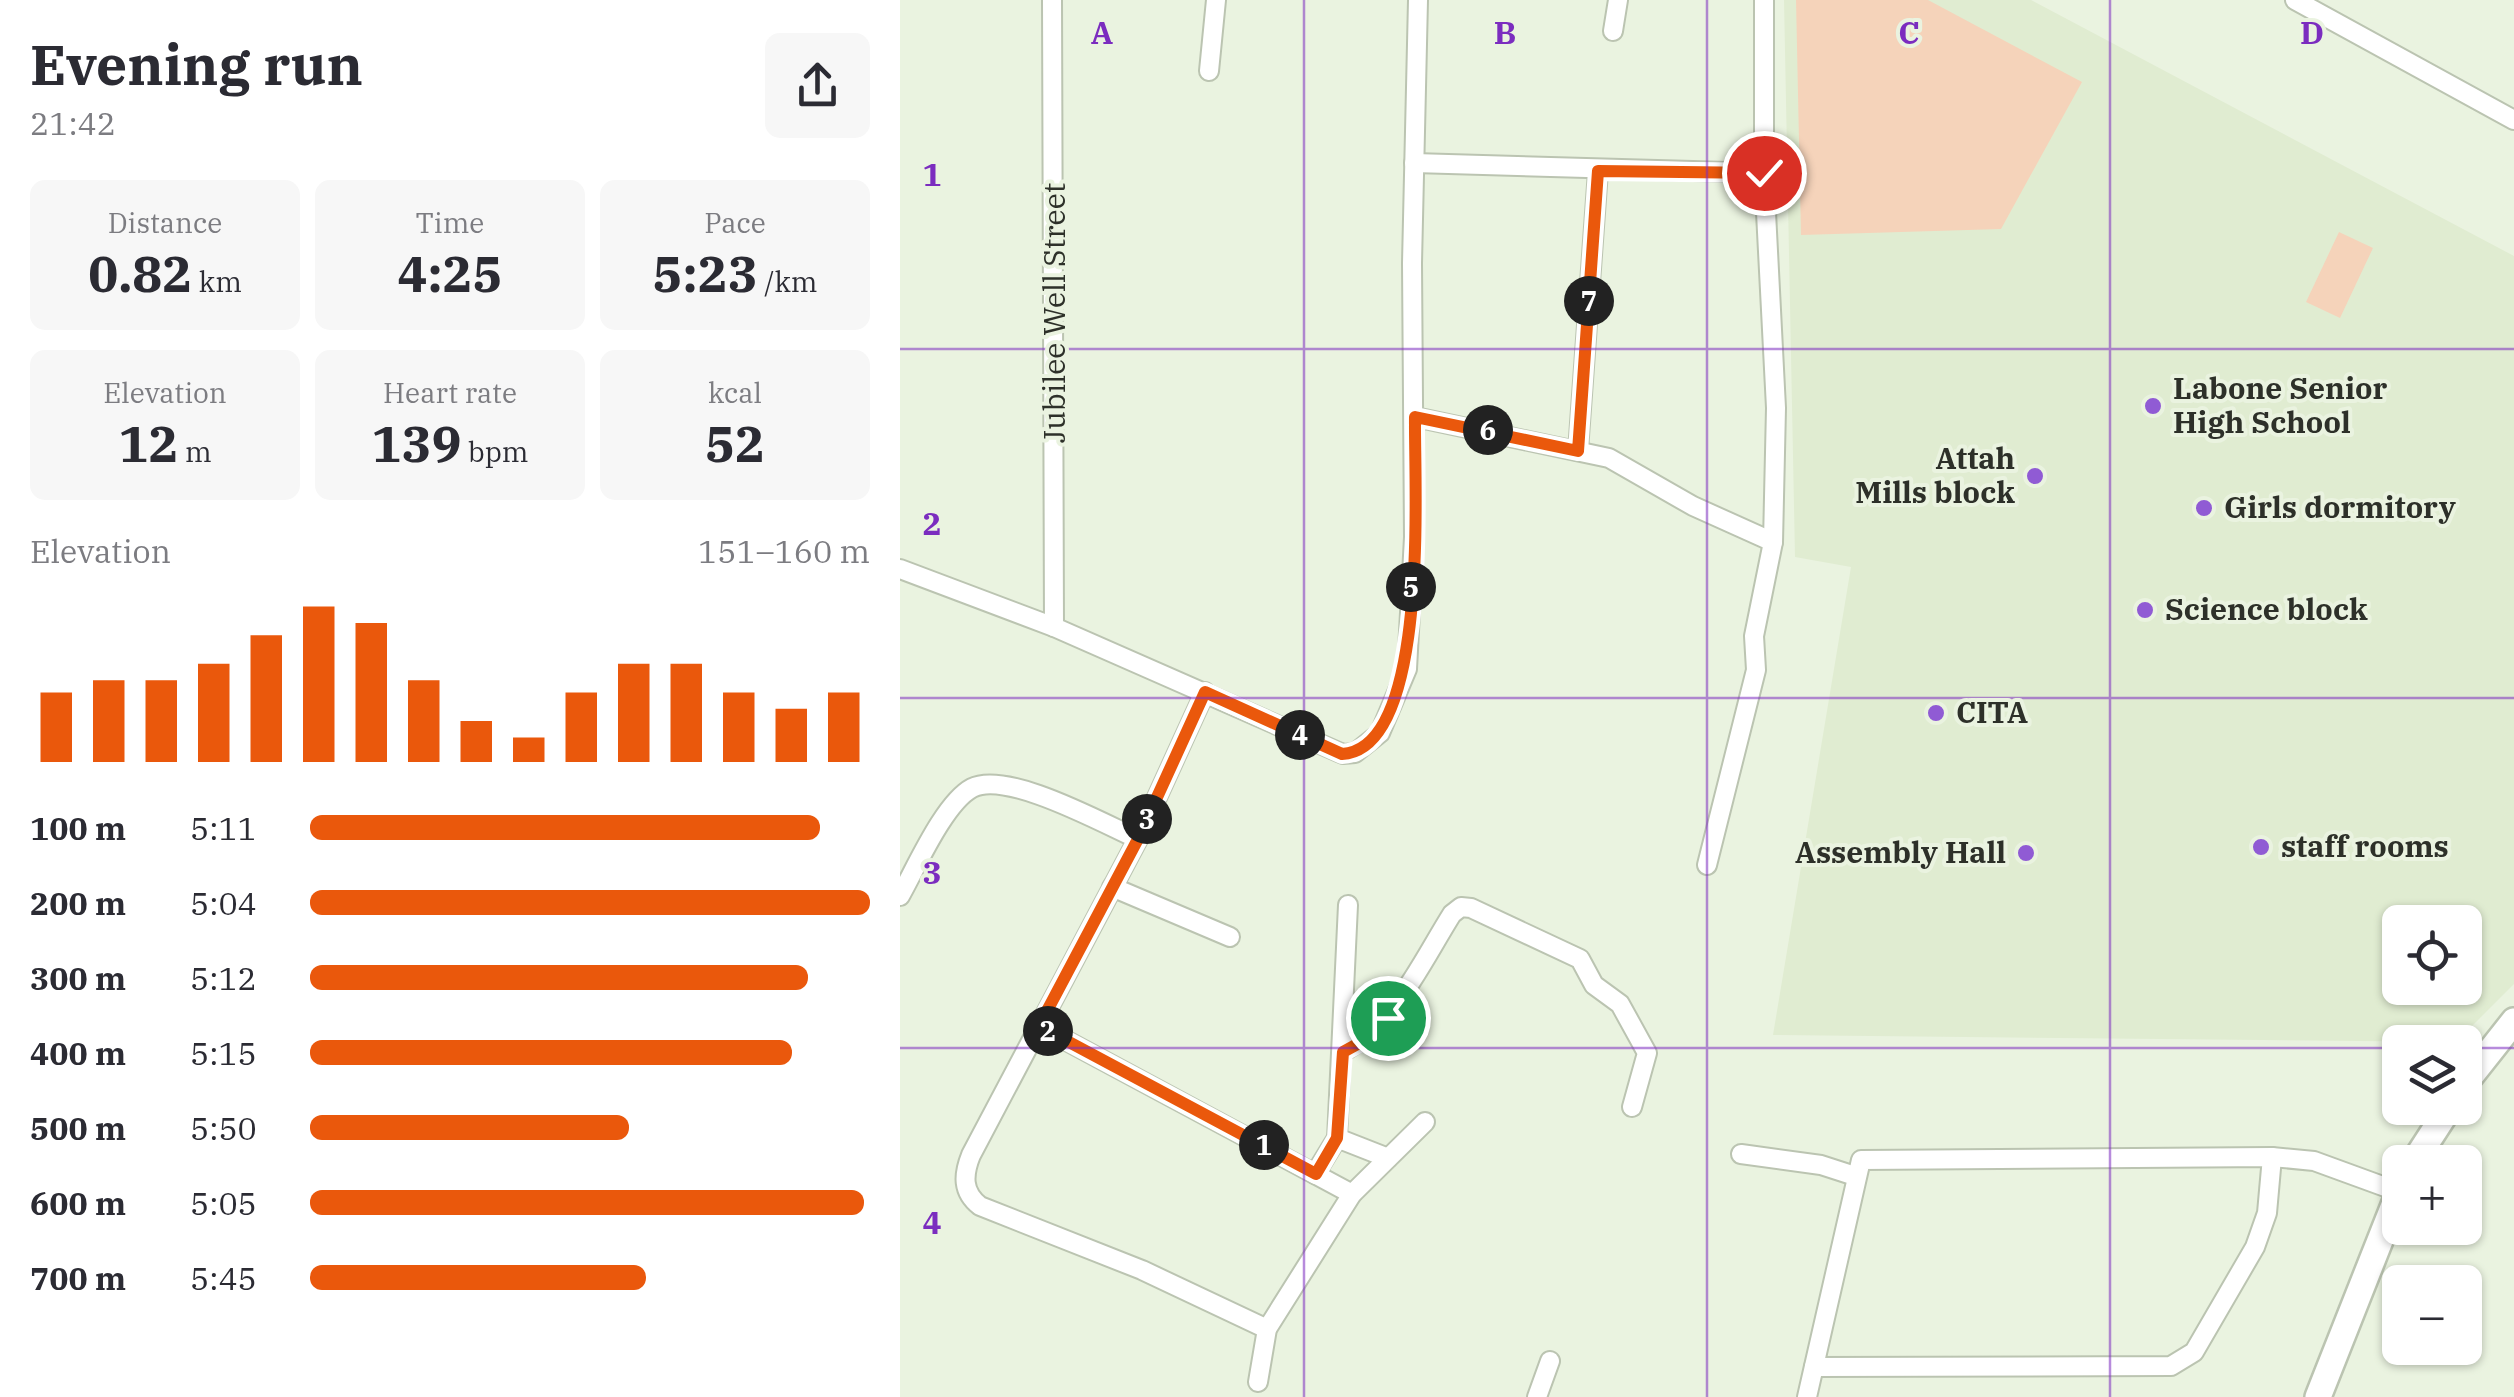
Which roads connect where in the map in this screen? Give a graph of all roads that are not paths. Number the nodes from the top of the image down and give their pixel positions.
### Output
1 (1052, 0) edge
2 (1216, 0) edge
3 (1418, 0) edge
4 (1618, 0) edge
5 (1764, 0) edge
6 (2295, 0) edge
7 (1613, 31) dead end
8 (1209, 71) dead end
9 (2514, 120) edge
10 (1414, 163) junction
11 (1598, 171) junction
12 (1764, 173) junction
13 (1415, 417) junction
14 (1578, 451) junction
15 (1774, 542) junction
16 (900, 569) edge
17 (1054, 627) junction
18 (1205, 692) junction
19 (1138, 839) junction
20 (1707, 865) dead end
21 (1112, 887) junction
22 (900, 896) edge
23 (1348, 905) dead end
24 (1230, 936) dead end
25 (2514, 1021) edge
26 (1039, 1026) junction
27 (1343, 1052) junction
28 (2482, 1061) edge
29 (1632, 1107) dead end
30 (1426, 1122) dead end
31 (1337, 1138) junction
32 (1741, 1154) dead end
33 (2272, 1157) junction
34 (1388, 1158) junction
35 (1316, 1174) junction
36 (1855, 1176) junction
37 (2382, 1185) edge
38 (1352, 1194) junction
39 (2382, 1234) edge
40 (1267, 1329) junction
41 (1550, 1361) dead end
42 (1814, 1366) junction
43 (1258, 1382) dead end
44 (1537, 1397) edge
45 (1807, 1397) edge
46 (2318, 1397) edge

1 - 17 street, Jubilee Well Street
2 - 8 street
3 - 10 street
4 - 7 street
5 - 12 street
6 - 9 street
10 - 11 street
10 - 13 street
11 - 12 street
11 - 14 street
12 - 15 street
13 - 14 street
13 - 18 street
14 - 15 street
15 - 20 street
16 - 17 street
17 - 18 street
18 - 19 street
19 - 21 street
19 - 22 street
21 - 24 street
21 - 26 street
23 - 27 street
25 - 28 street
26 - 35 street
26 - 40 street
27 - 29 street
27 - 31 street
30 - 34 street
31 - 34 street
31 - 35 street
32 - 36 street
33 - 36 street
33 - 37 street
33 - 42 street
34 - 38 street
35 - 38 street
36 - 42 street
38 - 40 street
39 - 46 street
40 - 43 street
41 - 44 street
42 - 45 street

